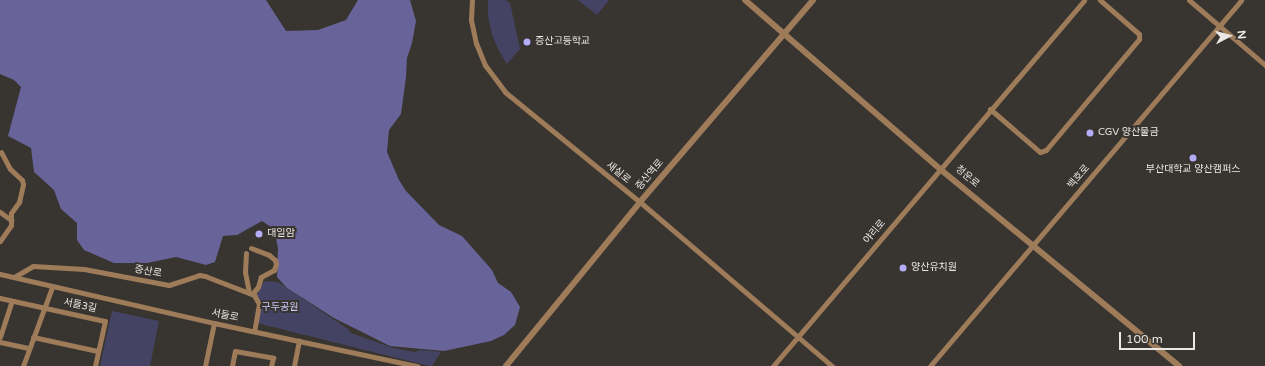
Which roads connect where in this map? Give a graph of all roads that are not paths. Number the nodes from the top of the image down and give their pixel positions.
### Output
1 (472, 0) edge
2 (745, 0) edge
3 (813, 0) edge
4 (1084, 0) edge
5 (1100, 0) edge
6 (1189, 0) edge
7 (1241, 0) edge
8 (1219, 26) junction
9 (784, 34) junction
10 (1265, 65) edge
11 (990, 109) junction
12 (1, 152) dead end
13 (940, 169) junction
14 (640, 202) junction
15 (0, 212) edge
16 (11, 220) junction
17 (0, 241) edge
18 (1033, 245) junction
19 (251, 248) dead end
20 (246, 253) dead end
21 (0, 274) edge
22 (14, 277) junction
23 (52, 287) junction
24 (251, 293) junction
25 (0, 298) edge
26 (12, 301) junction
27 (44, 308) junction
28 (214, 323) junction
29 (254, 331) junction
30 (0, 337) edge
31 (33, 337) junction
32 (798, 337) junction
33 (299, 340) junction
34 (0, 342) edge
35 (29, 348) junction
36 (98, 351) junction
37 (23, 366) edge
38 (95, 366) edge
39 (205, 366) edge
40 (232, 366) edge
41 (271, 366) edge
42 (294, 366) edge
43 (417, 366) edge
44 (506, 366) edge
45 (773, 366) edge
46 (832, 366) edge
47 (930, 366) edge
48 (1179, 366) edge

1 - 14 street, 새실로
2 - 9 street, 청운로
3 - 9 street, 증산역로
4 - 11 street, 야리로
5 - 11 street
6 - 8 street
7 - 8 street, 백호로
8 - 10 street
8 - 18 street, 백호로
9 - 13 street, 청운로
9 - 14 street, 증산역로
11 - 13 street, 야리로
12 - 16 street
13 - 18 street, 청운로
13 - 32 street, 야리로
14 - 32 street, 새실로
14 - 44 street, 증산역로
15 - 16 street
16 - 17 street
18 - 47 street, 백호로
18 - 48 street, 청운로
19 - 24 street
20 - 24 street
21 - 22 street
22 - 23 street, 서들로
22 - 24 street, 증산로
23 - 27 street
23 - 28 street, 서들로
24 - 29 street
25 - 26 street
26 - 27 street
26 - 30 street
27 - 31 street
27 - 36 street, 서들3길
28 - 29 street, 서들로
28 - 39 street
29 - 33 street, 서들로
31 - 35 street
31 - 36 street
32 - 45 street, 야리로
32 - 46 street, 새실로
33 - 42 street
33 - 43 street, 서들로
34 - 35 street
35 - 37 street
36 - 38 street, 서들3길
40 - 41 street

